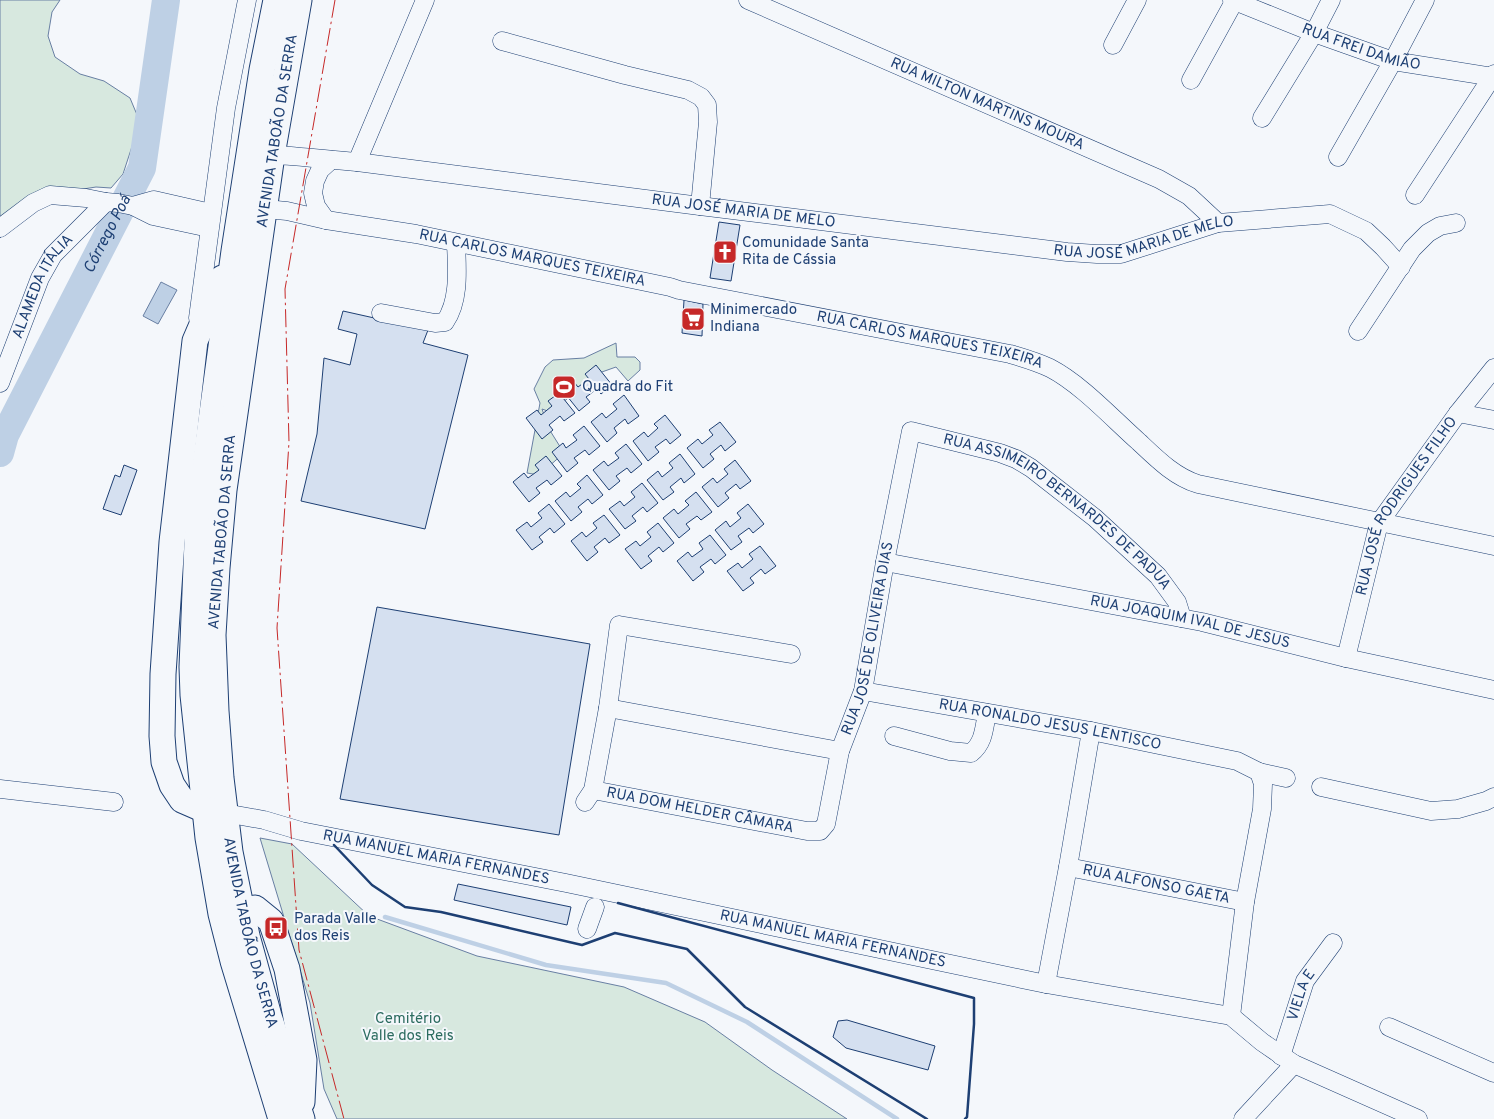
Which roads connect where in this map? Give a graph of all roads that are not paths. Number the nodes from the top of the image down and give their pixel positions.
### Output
1 (247, 0) edge
2 (276, 0) edge
3 (299, 0) edge
4 (425, 0) edge
5 (748, 0) edge
6 (1137, 0) edge
7 (1234, 0) edge
8 (1331, 0) edge
9 (1425, 0) edge
10 (1314, 32) junction
11 (502, 41) dead end
12 (1113, 45) dead end
13 (1393, 61) junction
14 (1493, 76) edge
15 (1191, 80) dead end
16 (1262, 118) dead end
17 (272, 155) junction
18 (1338, 157) dead end
19 (331, 160) junction
20 (357, 162) junction
21 (1415, 195) dead end
22 (119, 203) junction
23 (700, 206) junction
24 (264, 209) junction
25 (326, 220) junction
26 (210, 221) junction
27 (1456, 222) dead end
28 (1218, 223) junction
29 (0, 228) edge
30 (456, 242) junction
31 (234, 250) junction
32 (1401, 268) junction
33 (381, 313) dead end
34 (1358, 331) dead end
35 (195, 341) junction
36 (1494, 368) edge
37 (0, 383) edge
38 (1458, 413) junction
39 (1494, 420) edge
40 (911, 430) joint
41 (1379, 522) junction
42 (1494, 546) edge
43 (885, 562) junction
44 (1182, 618) junction
45 (791, 654) dead end
46 (1346, 658) junction
47 (1494, 690) edge
48 (863, 691) junction
49 (608, 708) junction
50 (987, 713) junction
51 (1091, 731) junction
52 (894, 736) dead end
53 (840, 751) junction
54 (1259, 772) junction
55 (1286, 778) dead end
56 (1320, 787) dead end
57 (0, 789) edge
58 (1494, 797) edge
59 (114, 802) dead end
60 (215, 812) junction
61 (807, 831) joint
62 (1068, 867) junction
63 (1244, 902) junction
64 (595, 907) dead end
65 (232, 912) junction
66 (587, 929) dead end
67 (1333, 943) dead end
68 (1046, 984) junction
69 (1231, 1016) junction
70 (1389, 1028) dead end
71 (1288, 1060) junction
72 (1494, 1073) edge
73 (278, 1108) edge
74 (302, 1119) edge
75 (1244, 1119) edge
76 (1418, 1119) edge

1 - 26 street
2 - 31 highway, AVENIDA TABOÃO DA SERRA
3 - 17 highway, AVENIDA TABOÃO DA SERRA
4 - 20 street
5 - 28 street, RUA MILTON MARTINS MOURA
6 - 12 street
7 - 10 street, RUA FREI DAMIÃO
7 - 15 street
8 - 10 street
9 - 13 street
10 - 13 street, RUA FREI DAMIÃO
10 - 16 street
11 - 23 street
13 - 14 street, RUA FREI DAMIÃO
13 - 18 street
14 - 21 street
17 - 19 street, RUA JOSÉ MARIA DE MELO
17 - 24 highway, AVENIDA TABOÃO DA SERRA
19 - 20 street, RUA JOSÉ MARIA DE MELO
19 - 25 street
20 - 23 street, RUA JOSÉ MARIA DE MELO
22 - 26 street
22 - 29 street
22 - 37 street, ALAMEDA ITÁLIA
23 - 28 street, RUA JOSÉ MARIA DE MELO
24 - 25 street, RUA CARLOS MARQUES TEIXEIRA
24 - 60 highway, AVENIDA TABOÃO DA SERRA
25 - 30 street, RUA CARLOS MARQUES TEIXEIRA
26 - 35 street
27 - 32 street
28 - 32 street, RUA JOSÉ MARIA DE MELO
30 - 33 street
30 - 41 street, RUA CARLOS MARQUES TEIXEIRA
31 - 35 highway
31 - 60 highway, AVENIDA TABOÃO DA SERRA
32 - 34 street
35 - 60 highway
36 - 38 street, RUA JOSÉ RODRIGUES FILHO
38 - 39 street
38 - 41 street, RUA JOSÉ RODRIGUES FILHO
40 - 43 street, RUA JOSÉ DE OLIVEIRA DIAS
40 - 44 street, RUA ASSIMEIRO BERNARDES DE PADUA
41 - 42 street, RUA CARLOS MARQUES TEIXEIRA
41 - 46 street, RUA JOSÉ RODRIGUES FILHO
43 - 44 street, RUA JOAQUIM IVAL DE JESUS
43 - 48 street, RUA JOSÉ DE OLIVEIRA DIAS
44 - 46 street, RUA JOAQUIM IVAL DE JESUS
45 - 49 street
46 - 47 street, RUA JOAQUIM IVAL DE JESUS
48 - 50 street, RUA RONALDO JESUS LENTISCO
48 - 53 street, RUA JOSÉ DE OLIVEIRA DIAS
49 - 53 street
49 - 61 street, RUA DOM HELDER CÂMARA
50 - 51 street, RUA RONALDO JESUS LENTISCO
50 - 52 street
51 - 54 street, RUA RONALDO JESUS LENTISCO
51 - 62 street
53 - 61 street, RUA JOSÉ DE OLIVEIRA DIAS
54 - 55 street, RUA RONALDO JESUS LENTISCO
54 - 63 street
56 - 58 street
57 - 59 street
60 - 65 highway, AVENIDA TABOÃO DA SERRA
60 - 65 highway, AVENIDA TABOÃO DA SERRA
60 - 68 street, RUA MANUEL MARIA FERNANDES
62 - 63 street, RUA ALFONSO GAETA
62 - 68 street
63 - 69 street
64 - 66 street
65 - 73 highway, AVENIDA TABOÃO DA SERRA
65 - 74 highway, AVENIDA TABOÃO DA SERRA
67 - 71 street, VIELA E
68 - 69 street, RUA MANUEL MARIA FERNANDES
69 - 71 street
70 - 72 street
71 - 75 street
71 - 76 street

